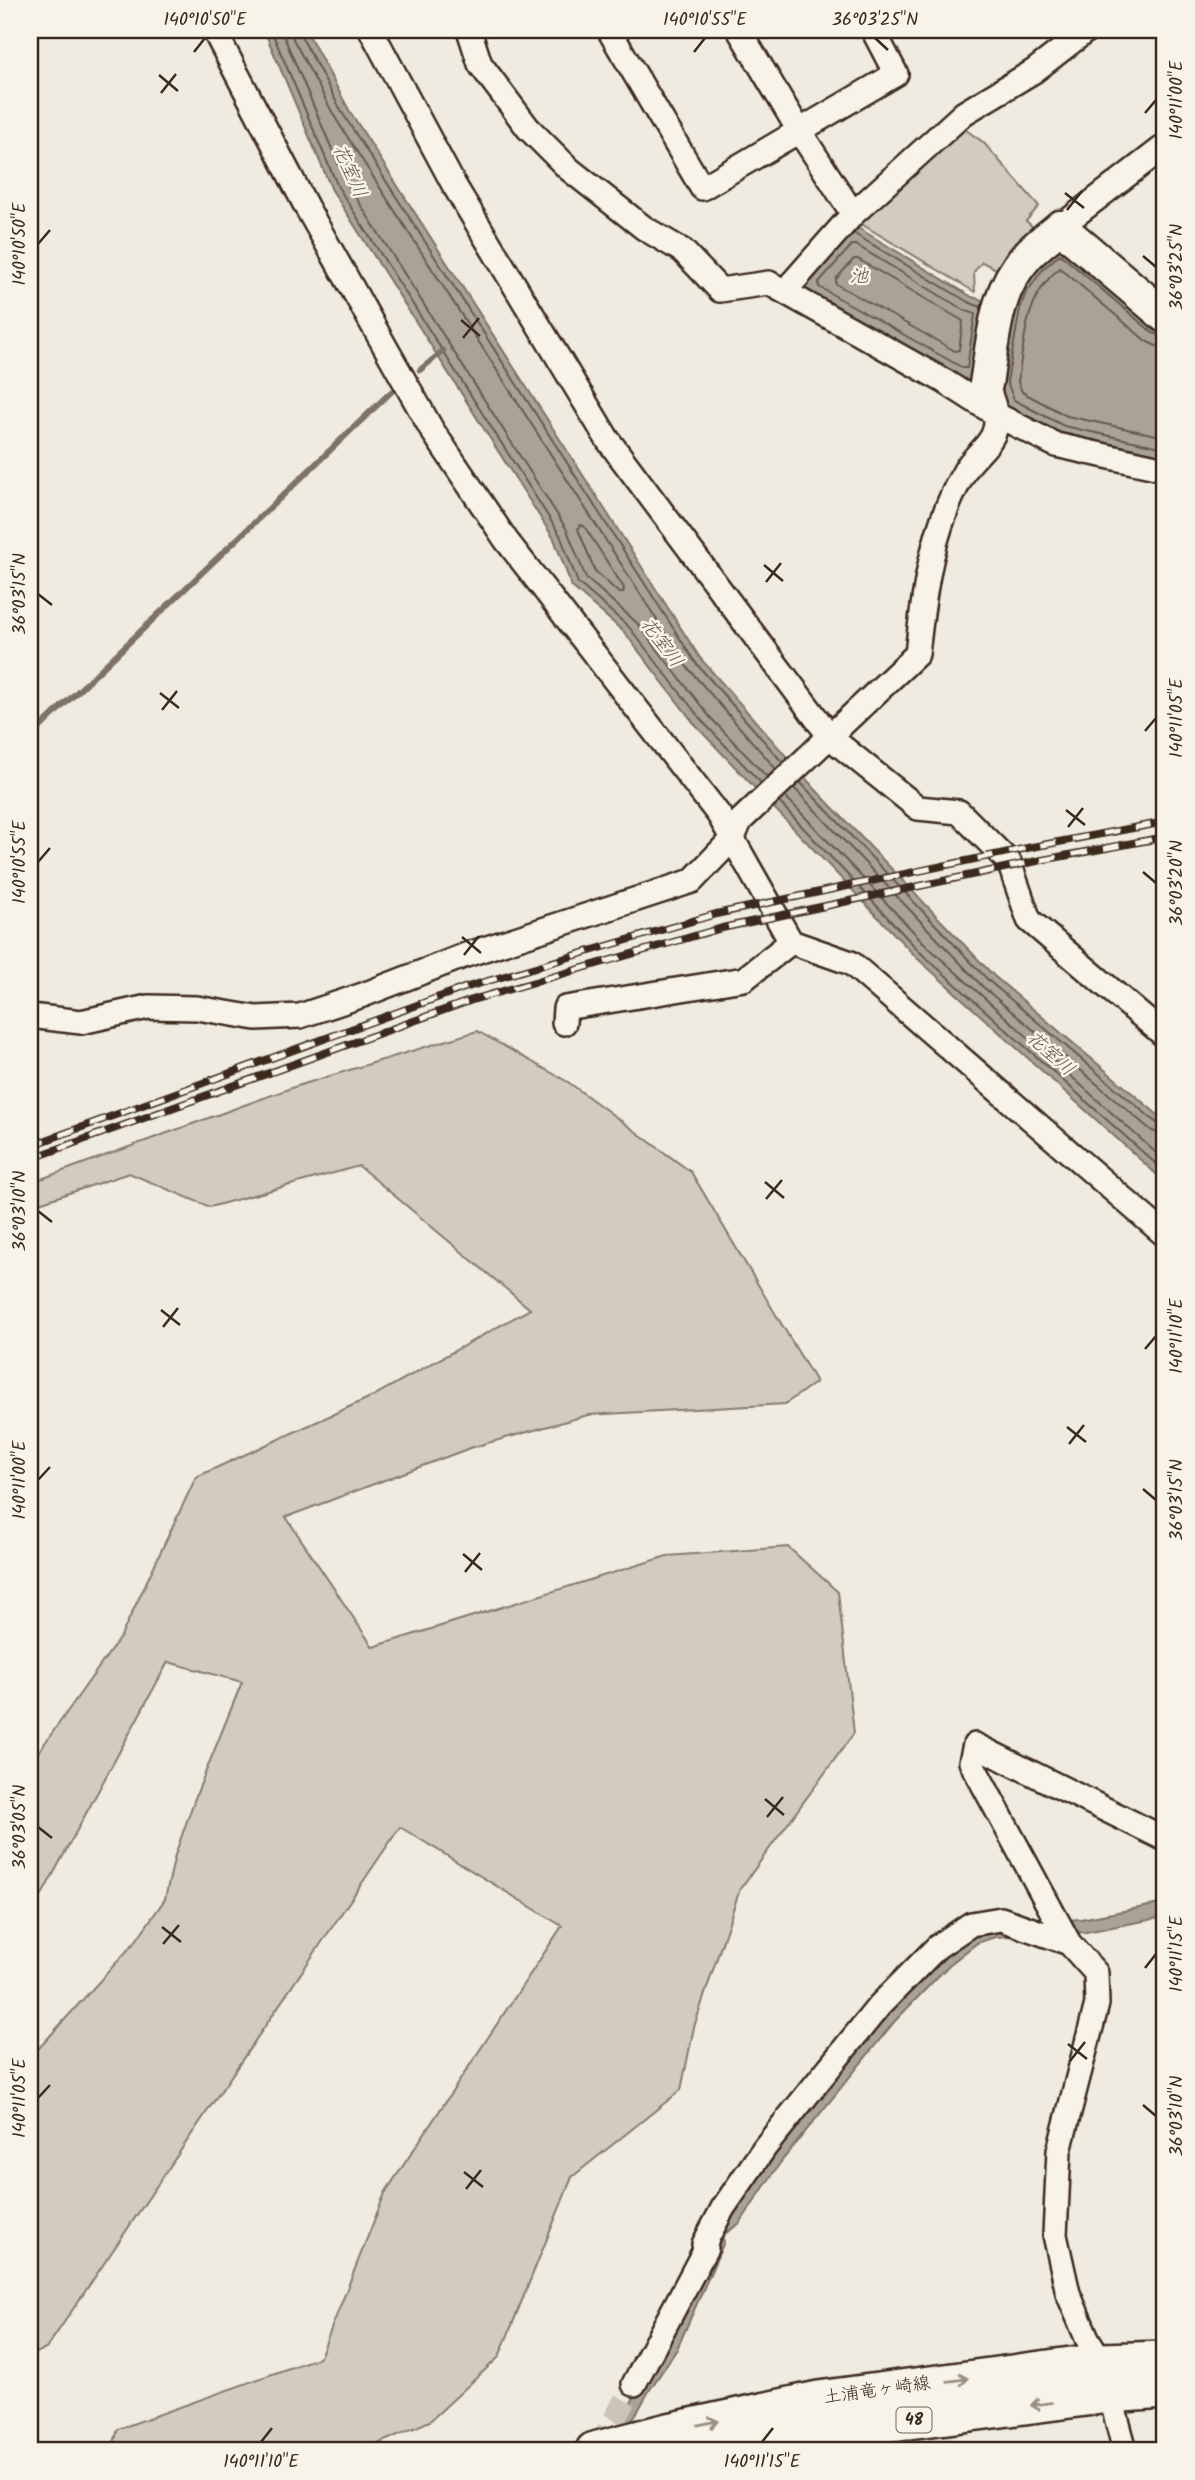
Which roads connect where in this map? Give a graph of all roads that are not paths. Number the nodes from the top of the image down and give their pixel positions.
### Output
1 (214, 30) edge
2 (371, 30) edge
3 (469, 30) edge
4 (609, 30) edge
5 (739, 30) edge
6 (873, 30) edge
7 (1087, 30) edge
8 (800, 132) junction
9 (1160, 158) edge
10 (853, 214) junction
11 (1060, 227) junction
12 (785, 291) junction
13 (1165, 316) edge
14 (986, 383) joint
15 (997, 415) junction
16 (1165, 469) edge
17 (826, 741) junction
18 (736, 830) junction
19 (790, 942) junction
20 (30, 1016) edge
21 (564, 1023) dead end
22 (1165, 1037) edge
23 (1165, 1235) edge
24 (1165, 1839) edge
25 (1069, 1943) junction
26 (1165, 2359) edge
27 (1101, 2361) junction
28 (634, 2384) tunnel mouth
29 (1165, 2392) edge
30 (1109, 2395) junction
31 (821, 2441) edge
32 (594, 2450) edge
33 (719, 2450) edge
34 (1125, 2450) edge

1 - 18 street
2 - 17 street
3 - 12 street
4 - 8 street
5 - 8 street
6 - 8 street
7 - 10 street
8 - 10 street
9 - 11 street
10 - 12 street
11 - 13 street
11 - 14 street
12 - 15 street
14 - 15 street
15 - 16 street
15 - 17 street
17 - 18 street
17 - 22 street
18 - 19 street
18 - 20 street
19 - 21 street
19 - 23 street
24 - 25 street
25 - 27 street
25 - 28 street
26 - 27 main road, 土浦竜ヶ崎線 / 48
27 - 30 street
32 -> 27 main road, 土浦竜ヶ崎線 / 48
29 - 30 main road, 土浦竜ヶ崎線 / 48
30 -> 31 main road, 土浦竜ヶ崎線 / 48
30 - 34 street
31 - 33 main road, 土浦竜ヶ崎線 / 48

